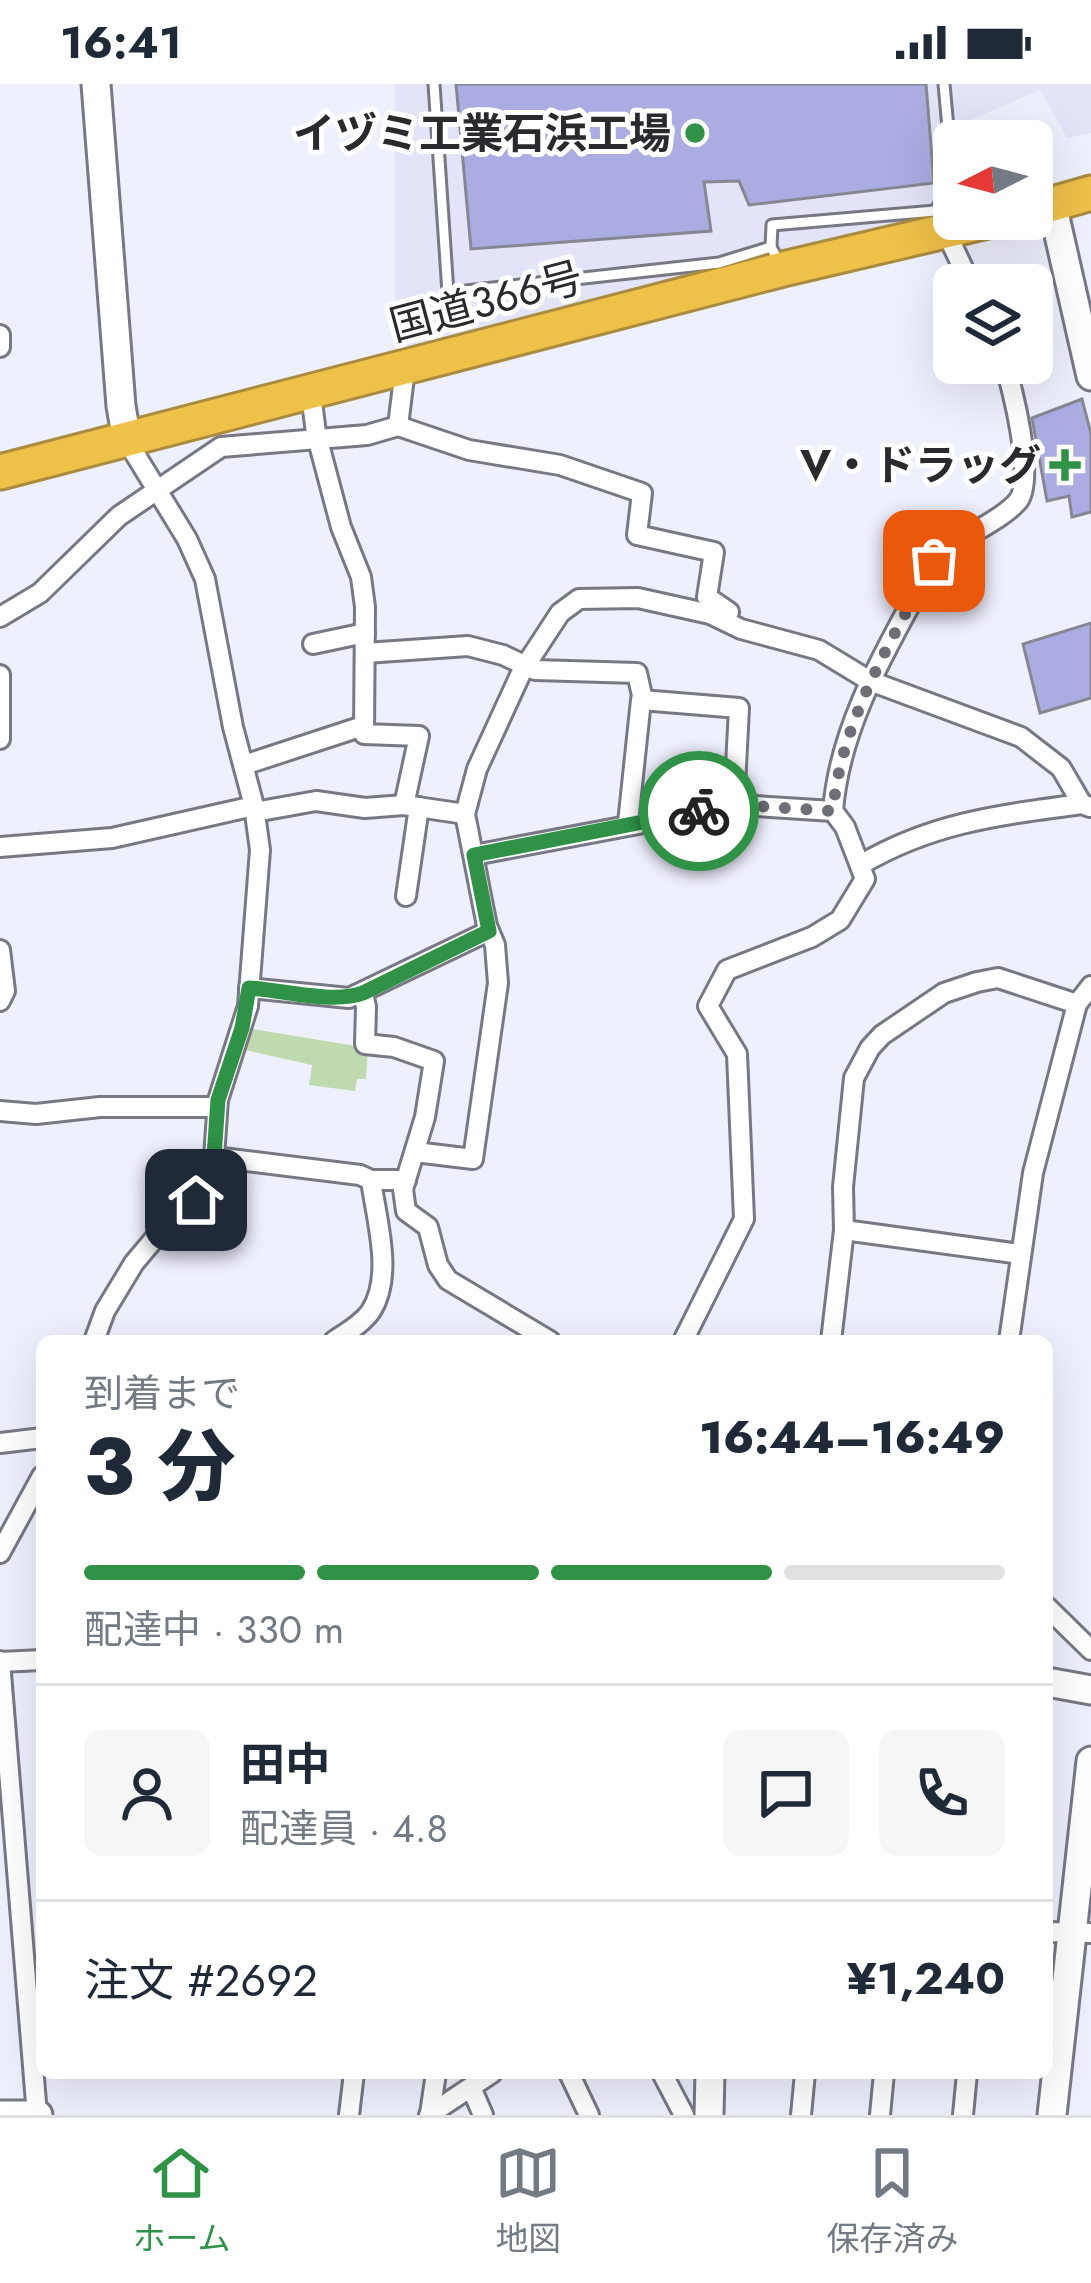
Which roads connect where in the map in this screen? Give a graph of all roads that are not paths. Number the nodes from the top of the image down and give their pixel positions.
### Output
1 (96, 84) edge
2 (434, 84) edge
3 (944, 84) edge
4 (1091, 193) edge
5 (1053, 204) edge
6 (933, 234) edge
7 (1052, 240) edge
8 (777, 258) junction
9 (0, 335) edge
10 (0, 347) edge
11 (405, 369) junction
12 (1091, 376) edge
13 (1008, 384) edge
14 (310, 394) junction
15 (398, 426) junction
16 (127, 441) junction
17 (319, 441) junction
18 (0, 472) edge
19 (158, 492) junction
20 (0, 616) edge
21 (768, 635) junction
22 (365, 643) junction
23 (313, 644) dead end
24 (526, 664) junction
25 (0, 675) edge
26 (870, 681) junction
27 (644, 700) junction
28 (363, 726) junction
29 (0, 739) edge
30 (244, 765) junction
31 (734, 805) junction
32 (412, 806) junction
33 (1087, 806) edge
34 (255, 809) junction
35 (833, 811) junction
36 (465, 814) junction
37 (628, 823) junction
38 (0, 847) edge
39 (474, 855) junction
40 (860, 865) junction
41 (406, 896) dead end
42 (489, 931) junction
43 (0, 950) edge
44 (1091, 986) edge
45 (249, 988) junction
46 (363, 993) junction
47 (0, 1001) edge
48 (1077, 1004) junction
49 (217, 1107) junction
50 (0, 1111) edge
51 (415, 1152) junction
52 (214, 1157) junction
53 (371, 1180) junction
54 (406, 1180) junction
55 (844, 1230) junction
56 (1020, 1254) junction
57 (96, 1335) edge
58 (341, 1335) edge
59 (540, 1335) edge
60 (686, 1335) edge
61 (832, 1335) edge
62 (1010, 1335) edge
63 (36, 1439) edge
64 (0, 1442) edge
65 (36, 1487) edge
66 (0, 1553) edge
67 (1053, 1612) edge
68 (1091, 1650) edge
69 (36, 1660) edge
70 (0, 1662) edge
71 (1053, 1683) edge
72 (1091, 1690) edge
73 (1091, 1761) edge
74 (1070, 1933) edge
75 (352, 2079) edge
76 (435, 2079) edge
77 (483, 2079) edge
78 (572, 2079) edge
79 (665, 2079) edge
80 (710, 2079) edge
81 (804, 2079) edge
82 (883, 2079) edge
83 (967, 2079) edge
84 (471, 2087) junction
85 (0, 2115) edge
86 (38, 2115) edge
87 (349, 2115) edge
88 (429, 2115) edge
89 (483, 2115) edge
90 (589, 2115) edge
91 (684, 2115) edge
92 (709, 2115) edge
93 (801, 2115) edge
94 (880, 2115) edge
95 (963, 2115) edge
96 (1052, 2115) edge

1 - 16 main road
2 - 8 lane
3 - 8 lane
4 - 5 highway
6 - 8 highway, 国道366号
7 - 12 main road
8 - 11 highway, 国道366号
9 - 10 street
11 - 14 highway, 国道366号
11 - 15 street
13 - 26 street
14 - 16 highway, 国道366号
14 - 17 street
15 - 17 street
15 - 21 street
16 - 18 highway, 国道366号
16 - 19 street
17 - 19 street
17 - 22 street
19 - 20 street
19 - 30 street
21 - 24 street
21 - 26 street
22 - 23 street
22 - 24 street
22 - 28 street
24 - 27 street
24 - 36 street
25 - 29 street
26 - 33 street
26 - 35 street
27 - 31 street
27 - 37 street
28 - 30 street
28 - 32 street
30 - 34 street
31 - 35 street
31 - 37 street
32 - 34 street
32 - 36 street
32 - 41 street
33 - 40 street
34 - 38 street
34 - 45 street
35 - 40 street
36 - 39 street
37 - 39 street
39 - 42 street
40 - 60 street
42 - 46 street
42 - 51 street
43 - 47 street
44 - 48 street
45 - 46 street
45 - 49 street
46 - 51 street
48 - 55 street
48 - 56 street
49 - 50 street
49 - 52 street
51 - 54 street
52 - 53 street
52 - 57 street
53 - 54 street
53 - 58 street
54 - 59 street
55 - 56 street
55 - 61 street
56 - 62 street
63 - 64 street
65 - 66 street
67 - 68 street
69 - 70 street
70 - 86 street
71 - 72 main road
73 - 74 main road
74 - 96 main road
75 - 87 street
76 - 88 street
77 - 84 street
78 - 90 street
79 - 91 street
80 - 92 main road
81 - 93 street
82 - 94 street
83 - 95 street
84 - 88 street
84 - 89 street
85 - 86 main road

